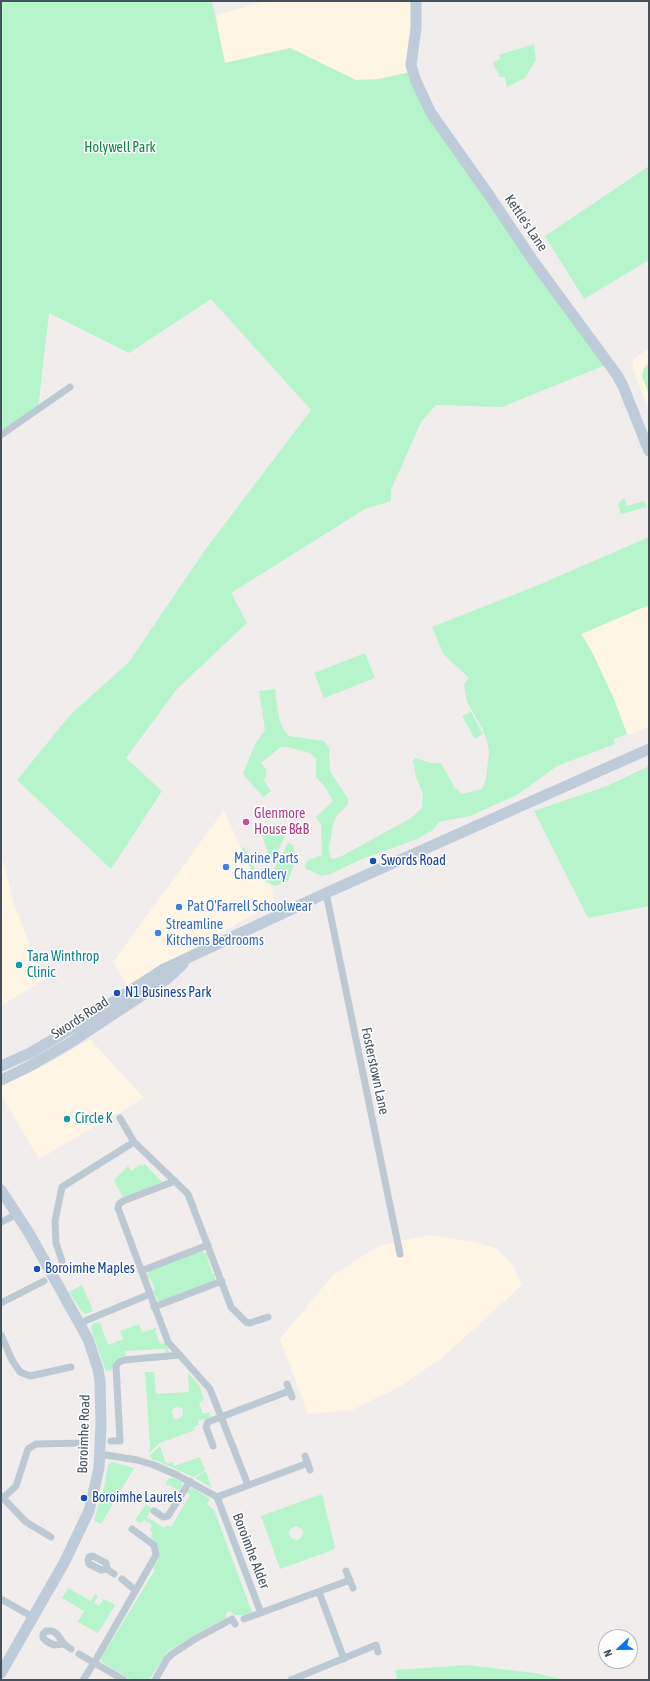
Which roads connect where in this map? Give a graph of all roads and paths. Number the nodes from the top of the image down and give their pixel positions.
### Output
1 (416, 1) edge
2 (70, 387) dead end
3 (1, 435) edge
4 (649, 451) edge
5 (649, 749) edge
6 (326, 893) junction
7 (189, 958) junction
8 (1, 1066) edge
9 (1, 1080) edge
10 (120, 1118) dead end
11 (134, 1142) junction
12 (175, 1181) junction
13 (3, 1193) edge
14 (18, 1214) junction
15 (1, 1222) edge
16 (208, 1245) junction
17 (400, 1254) dead end
18 (62, 1261) dead end
19 (141, 1271) junction
20 (44, 1281) dead end
21 (222, 1282) junction
22 (150, 1294) junction
23 (1, 1303) edge
24 (154, 1307) junction
25 (268, 1317) dead end
26 (80, 1324) junction
27 (1, 1335) edge
28 (180, 1355) junction
29 (71, 1367) dead end
30 (289, 1391) dead end
31 (222, 1417) junction
32 (111, 1441) dead end
33 (86, 1443) dead end
34 (213, 1446) dead end
35 (100, 1454) junction
36 (308, 1463) dead end
37 (190, 1481) junction
38 (248, 1485) junction
39 (2, 1497) edge
40 (217, 1497) junction
41 (154, 1511) dead end
42 (132, 1529) dead end
43 (51, 1537) dead end
44 (107, 1569) dead end
45 (346, 1571) dead end
46 (114, 1574) dead end
47 (122, 1579) dead end
48 (350, 1580) junction
49 (353, 1588) dead end
50 (135, 1590) junction
51 (318, 1592) junction
52 (1, 1599) edge
53 (261, 1613) junction
54 (33, 1617) junction
55 (232, 1619) dead end
56 (244, 1619) dead end
57 (64, 1644) dead end
58 (71, 1649) dead end
59 (378, 1652) dead end
60 (79, 1654) dead end
61 (344, 1659) junction
62 (94, 1663) junction
63 (1, 1673) edge
64 (83, 1680) edge
65 (124, 1680) edge
66 (155, 1680) edge
67 (291, 1680) edge

1 - 4 street, Kettle's Lane
2 - 3 street
5 - 6 street, Swords Road
6 - 7 street, Swords Road
6 - 17 street, Fosterstown Lane
7 - 8 street, Swords Road
7 - 9 street, Swords Road
10 - 11 street
11 - 12 street
11 - 18 street
12 - 16 street
12 - 19 street
13 - 14 street, Boroimhe Road
14 - 15 street
14 - 26 street, Boroimhe Road
16 - 19 street
16 - 21 street
19 - 22 street
20 - 23 street
21 - 24 street
21 - 25 street
22 - 24 street
22 - 26 street
24 - 28 street
26 - 35 street, Boroimhe Road
27 - 29 street
28 - 31 street
28 - 32 street
30 - 31 street
31 - 34 street
31 - 38 street
33 - 39 street
35 - 37 street
35 - 54 street, Boroimhe Road
36 - 38 street
37 - 40 street
37 - 41 street
38 - 40 street
39 - 43 street
40 - 53 street, Boroimhe Alder
42 - 50 street
44 - 46 street
45 - 48 street
47 - 50 street
48 - 49 street
48 - 51 street
50 - 62 street
51 - 53 street
51 - 61 street
52 - 54 street
53 - 56 street
54 - 63 street, Boroimhe Road
55 - 66 street
57 - 58 street
59 - 61 street
60 - 62 street
61 - 67 street
62 - 64 street
62 - 65 street

